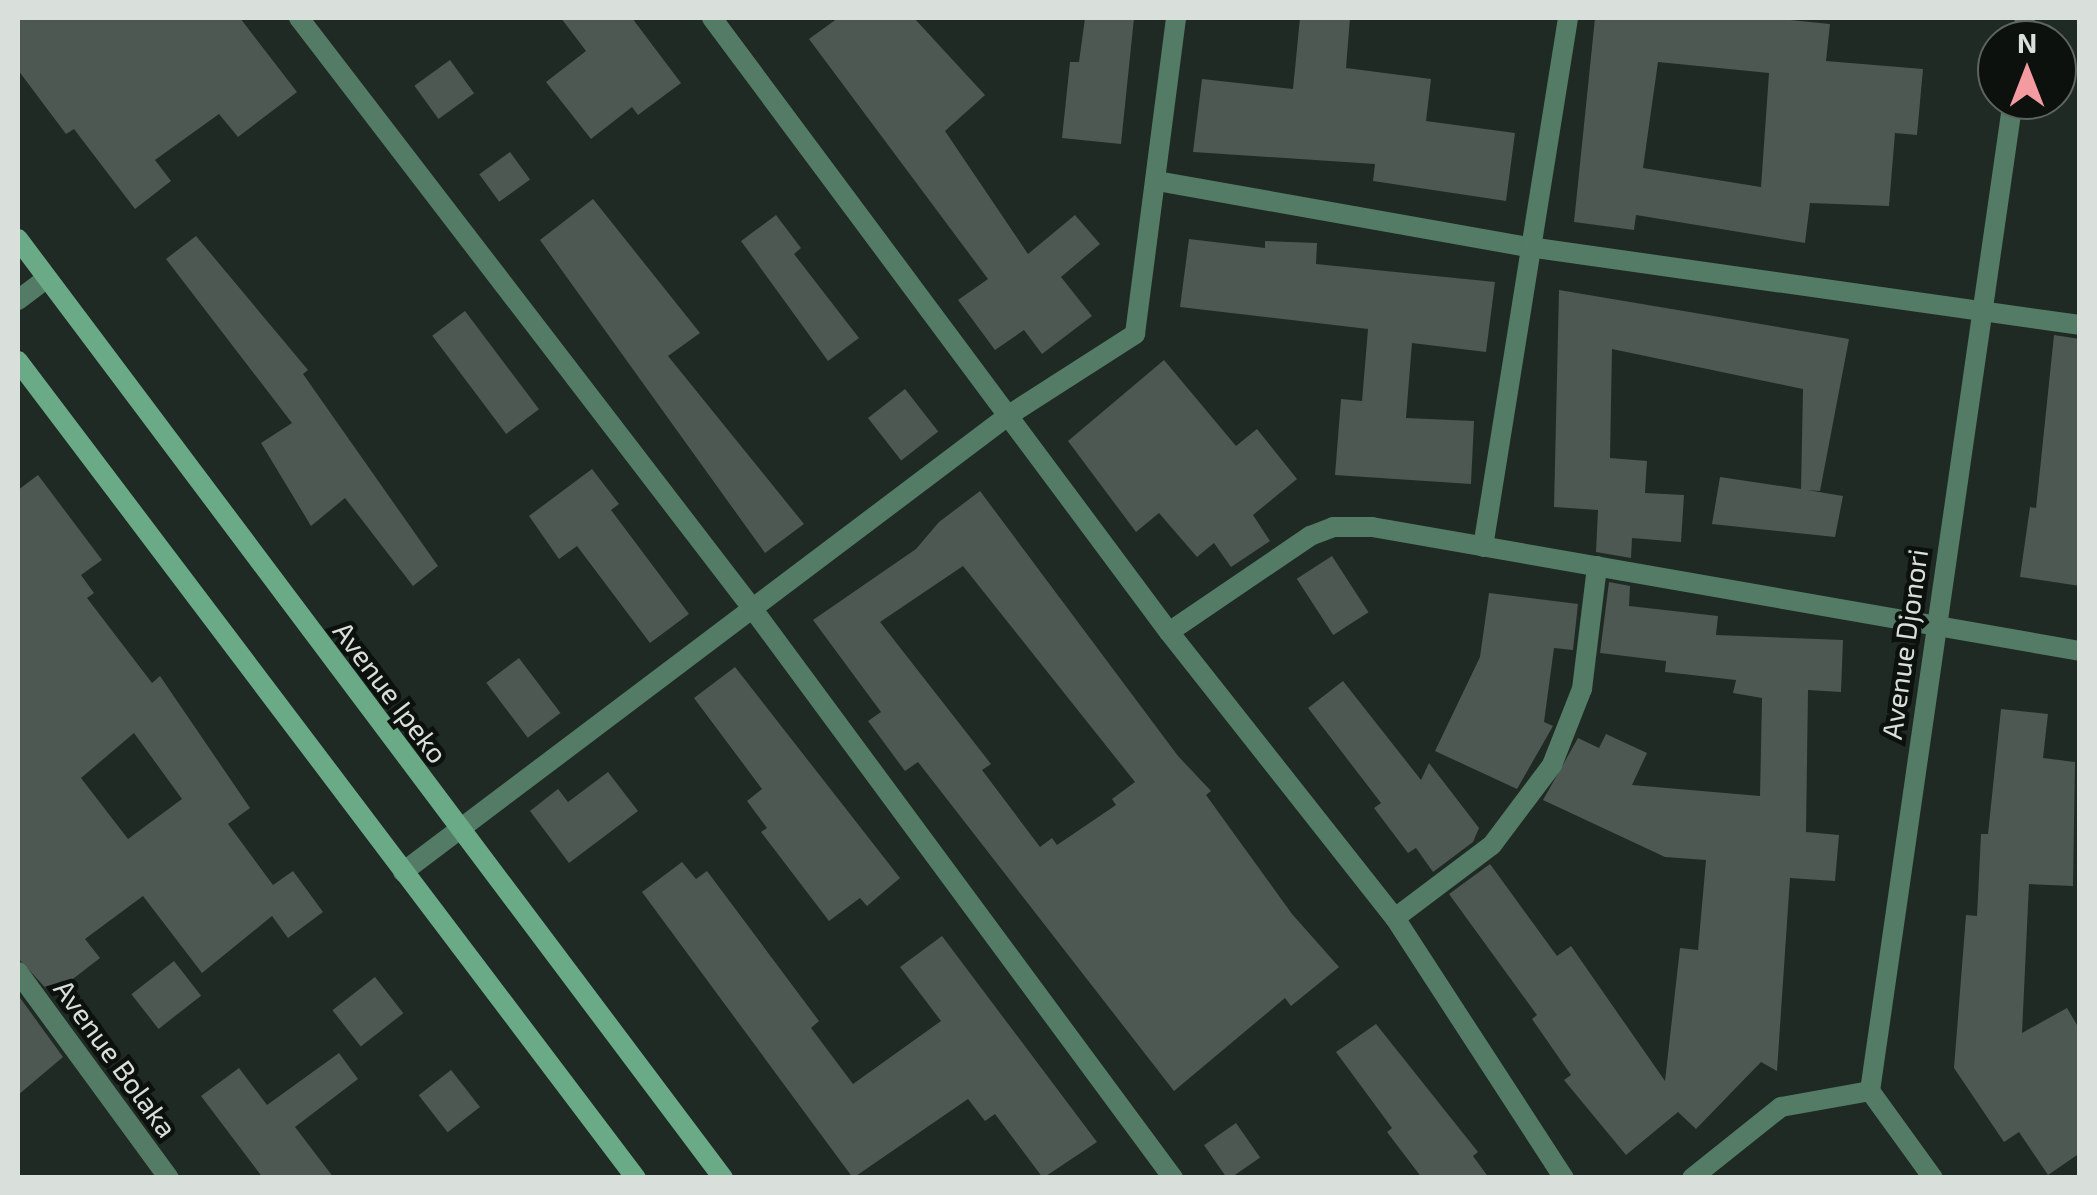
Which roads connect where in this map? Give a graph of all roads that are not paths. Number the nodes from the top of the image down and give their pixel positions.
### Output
1 (298, 18) edge
2 (712, 18) edge
3 (1176, 18) edge
4 (1568, 18) edge
5 (2010, 120) edge
6 (1157, 181) junction
7 (18, 239) edge
8 (1529, 246) junction
9 (46, 279) junction
10 (18, 300) edge
11 (1981, 310) junction
12 (2080, 325) edge
13 (18, 362) edge
14 (1009, 414) junction
15 (1483, 547) junction
16 (1596, 566) junction
17 (752, 608) junction
18 (1934, 626) junction
19 (1169, 632) junction
20 (2080, 651) edge
21 (458, 827) junction
22 (404, 872) junction
23 (1395, 918) junction
24 (18, 972) edge
25 (1870, 1092) junction
26 (169, 1178) edge
27 (636, 1178) edge
28 (723, 1178) edge
29 (1173, 1178) edge
30 (1564, 1178) edge
31 (1692, 1178) edge
32 (1933, 1178) edge

1 - 17 street
2 - 14 street
3 - 6 street
4 - 8 street
5 - 11 street, Avenue Djonori
6 - 8 street
6 - 14 street
7 - 9 street, Avenue Ipeko
8 - 11 street
8 - 15 street
9 - 10 street
9 - 21 street, Avenue Ipeko
11 - 12 street
11 - 18 street, Avenue Djonori
13 - 22 street
14 - 17 street
14 - 19 street
15 - 16 street
15 - 19 street
16 - 18 street
16 - 23 street
17 - 21 street
17 - 29 street
18 - 20 street
18 - 25 street, Avenue Djonori
19 - 23 street
21 - 22 street
21 - 28 street, Avenue Ipeko
22 - 27 street
23 - 30 street
24 - 26 street, Avenue Bolaka
25 - 31 street
25 - 32 street

